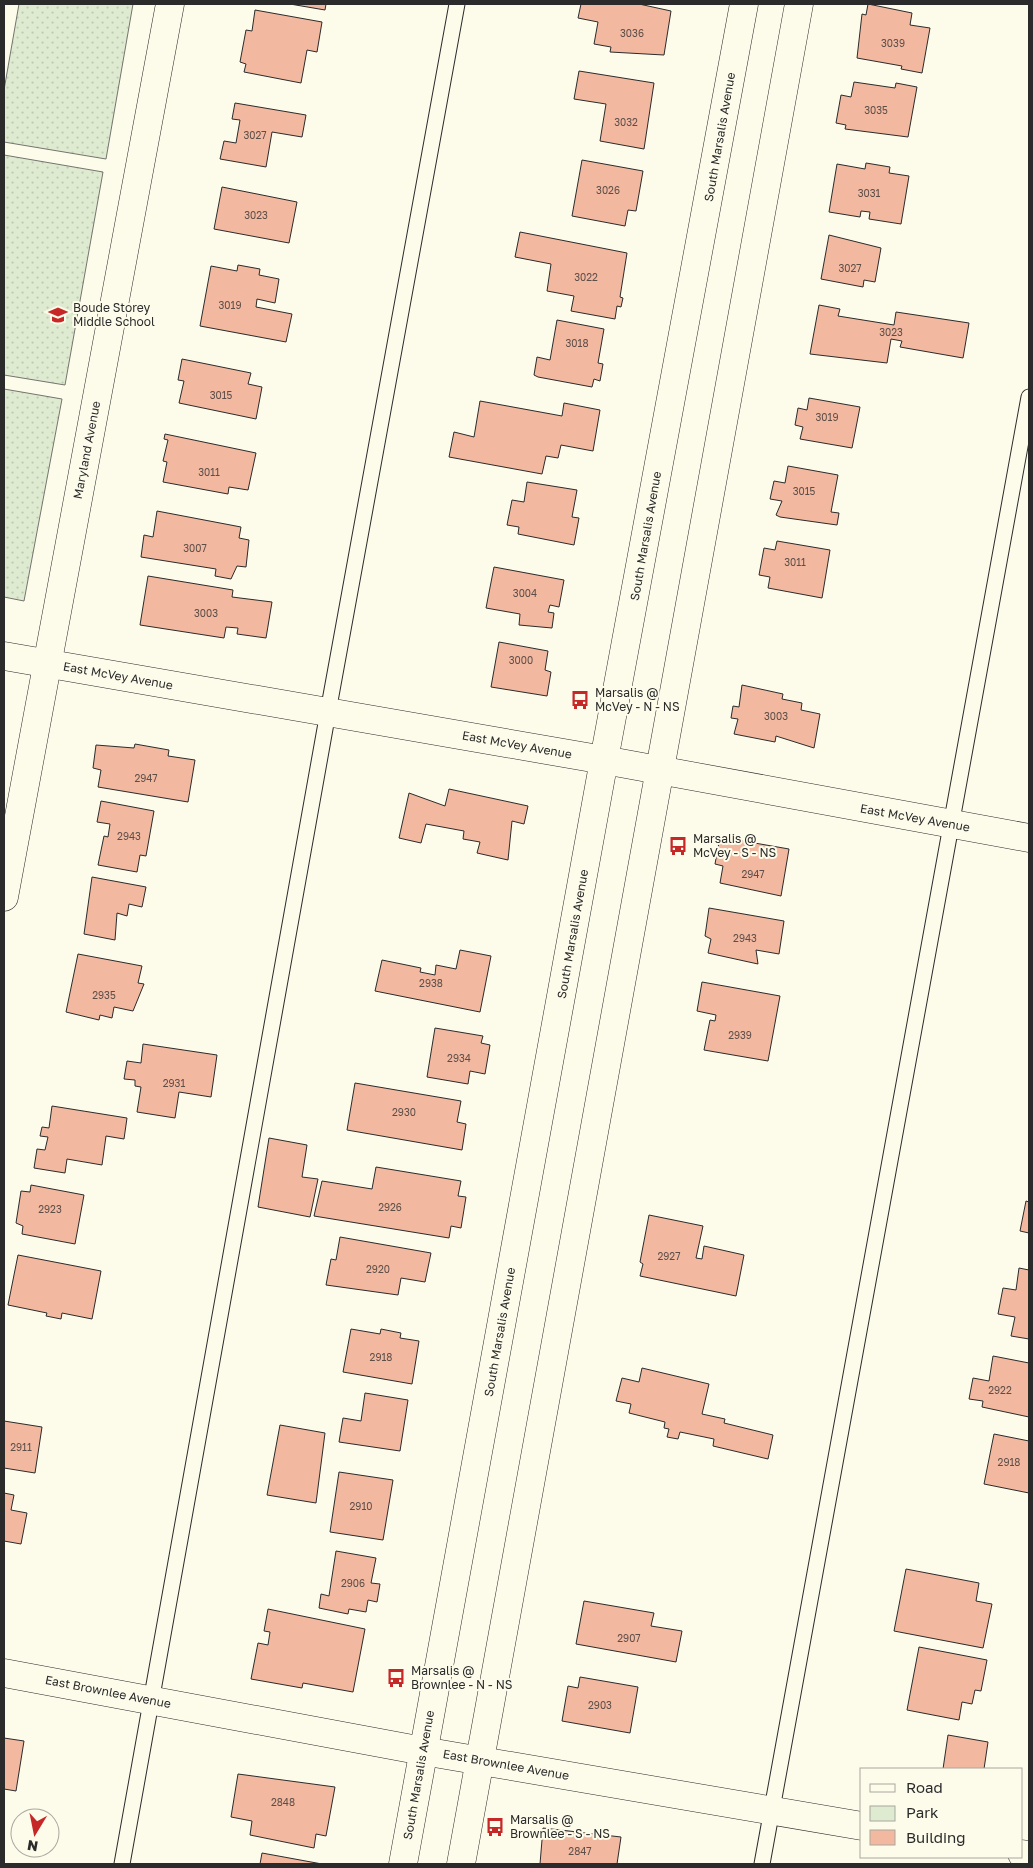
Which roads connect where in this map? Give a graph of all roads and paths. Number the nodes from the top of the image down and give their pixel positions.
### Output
1 (170, 4) edge
2 (457, 4) edge
3 (744, 4) edge
4 (799, 4) edge
5 (1029, 397) edge
6 (4, 656) edge
7 (47, 664) junction
8 (328, 712) junction
9 (604, 760) junction
10 (659, 771) junction
11 (950, 824) junction
12 (1029, 838) edge
13 (4, 897) edge
14 (4, 1673) edge
15 (153, 1701) junction
16 (423, 1751) junction
17 (480, 1761) junction
18 (771, 1810) junction
19 (860, 1826) edge
20 (122, 1864) edge
21 (403, 1864) edge
22 (461, 1864) edge
23 (762, 1864) edge

1 - 7 main road, Maryland Avenue
2 - 8 lane
3 - 9 main road, South Marsalis Avenue
4 - 10 main road
5 - 11 lane
6 - 7 main road, East McVey Avenue
7 - 8 main road, East McVey Avenue
7 - 13 main road, Maryland Avenue
8 - 9 main road, East McVey Avenue
8 - 15 lane
9 - 10 main road, East McVey Avenue
9 - 16 main road, South Marsalis Avenue
10 - 11 main road, East McVey Avenue
10 - 17 main road
11 - 12 main road, East McVey Avenue
11 - 18 lane
14 - 15 main road, East Brownlee Avenue
15 - 16 main road, East Brownlee Avenue
15 - 20 lane
16 - 17 main road, East Brownlee Avenue
16 - 21 main road, South Marsalis Avenue
17 - 18 main road, East Brownlee Avenue
17 - 22 main road
18 - 19 main road, East Brownlee Avenue
18 - 23 lane

